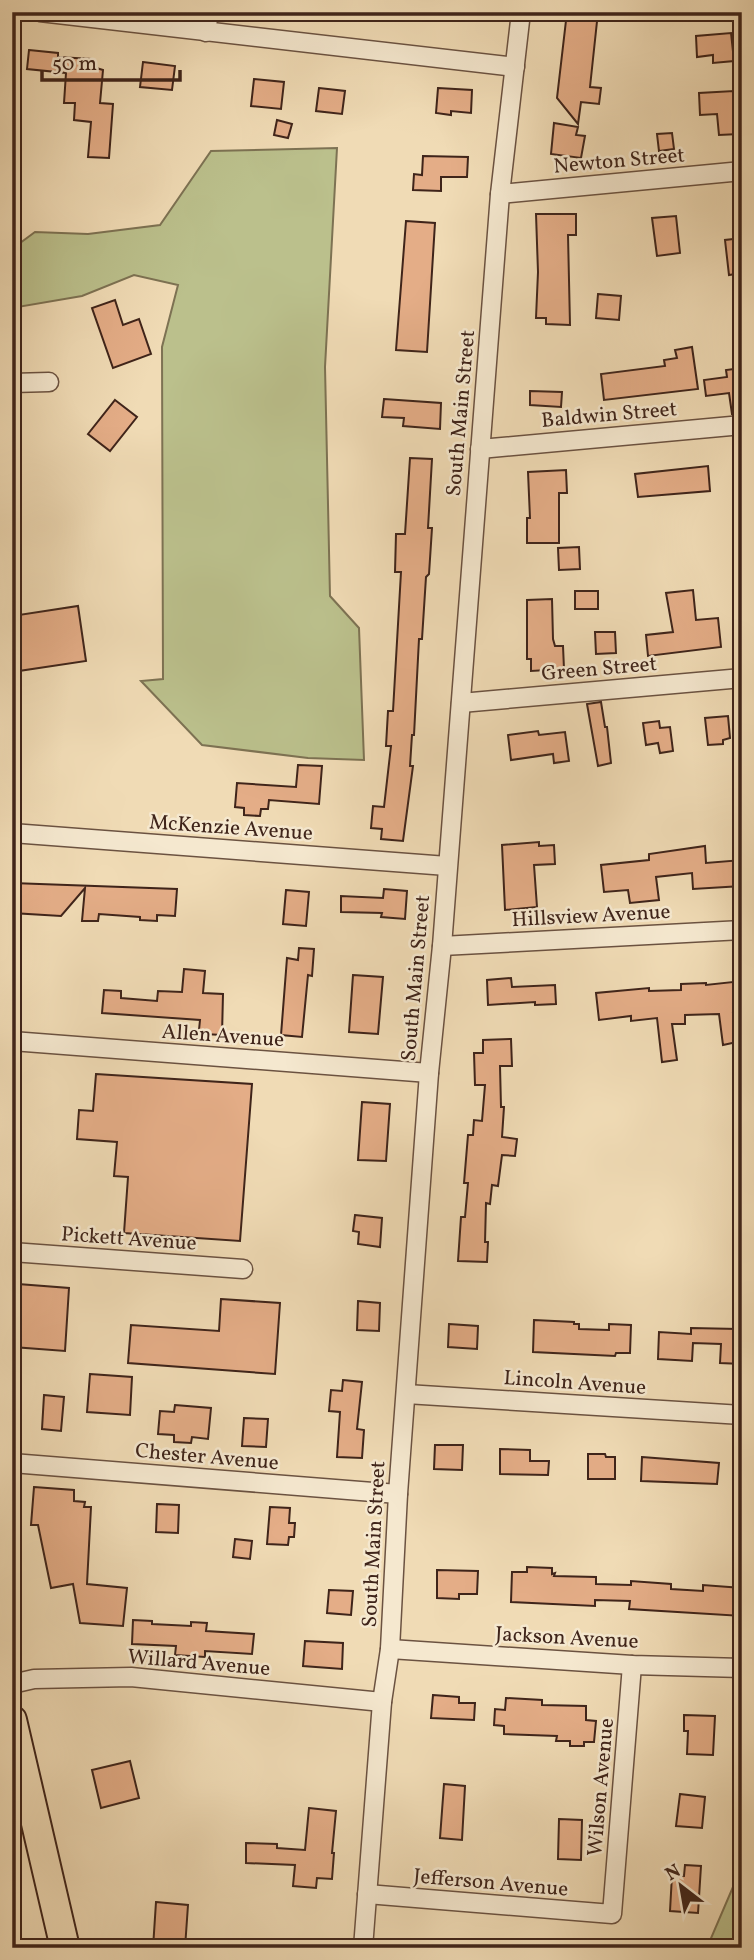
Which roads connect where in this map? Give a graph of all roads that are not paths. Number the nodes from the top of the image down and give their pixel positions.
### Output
1 (40, 12) edge
2 (209, 12) edge
3 (522, 12) edge
4 (206, 32) junction
5 (515, 67) junction
6 (742, 171) edge
7 (500, 194) junction
8 (12, 383) edge
9 (49, 383) dead end
10 (742, 425) edge
11 (480, 449) junction
12 (742, 678) edge
13 (461, 703) junction
14 (12, 833) edge
15 (447, 866) junction
16 (742, 930) edge
17 (442, 946) junction
18 (12, 1041) edge
19 (429, 1073) junction
20 (12, 1252) edge
21 (243, 1269) dead end
22 (406, 1394) junction
23 (742, 1415) edge
24 (12, 1463) edge
25 (398, 1494) junction
26 (390, 1649) junction
27 (632, 1665) junction
28 (742, 1668) edge
29 (12, 1684) edge
30 (382, 1702) junction
31 (12, 1720) edge
32 (367, 1895) junction
33 (612, 1914) joint
34 (65, 1948) edge
35 (363, 1948) edge

1 - 4 street
2 - 4 street
3 - 5 street, South Main Street
4 - 5 street
5 - 7 street, South Main Street
6 - 7 street, Newton Street
7 - 11 street, South Main Street
8 - 9 street
10 - 11 street, Baldwin Street
11 - 13 street, South Main Street
12 - 13 street, Green Street
13 - 15 street, South Main Street
14 - 15 street, McKenzie Avenue
15 - 17 street, South Main Street
16 - 17 street, Hillsview Avenue
17 - 19 street, South Main Street
18 - 19 street, Allen Avenue
19 - 22 street, South Main Street
20 - 21 street, Pickett Avenue
22 - 23 street, Lincoln Avenue
22 - 25 street, South Main Street
24 - 25 street, Chester Avenue
25 - 26 street, South Main Street
26 - 27 street, Jackson Avenue
26 - 30 street, South Main Street
27 - 28 street, Jackson Avenue
27 - 33 street, Wilson Avenue
29 - 30 street, Willard Avenue
30 - 32 street, South Main Street
31 - 34 main road
32 - 33 street, Jefferson Avenue
32 - 35 street, South Main Street

